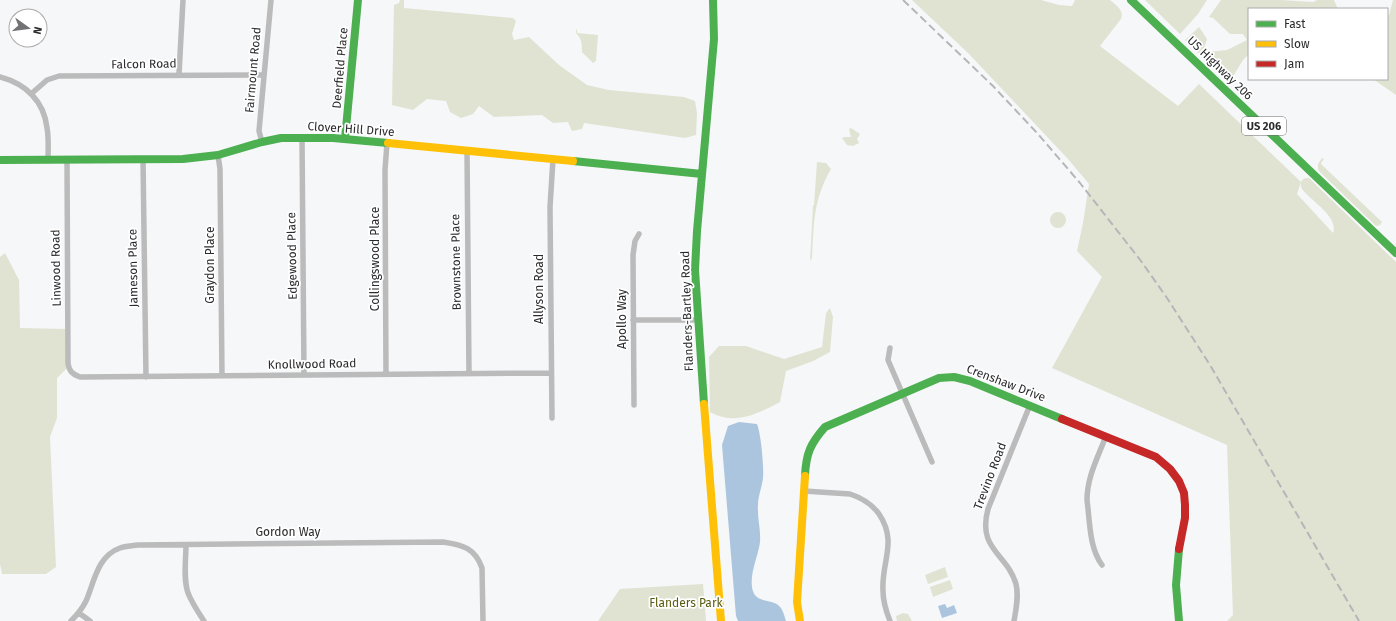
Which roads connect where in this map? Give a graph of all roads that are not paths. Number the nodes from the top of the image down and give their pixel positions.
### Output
1 (183, 0) edge
2 (271, 0) edge
3 (358, 0) edge
4 (713, 0) edge
5 (1131, 0) edge
6 (179, 74) junction
7 (263, 75) junction
8 (0, 77) edge
9 (32, 94) junction
10 (302, 137) junction
11 (345, 139) junction
12 (262, 142) junction
13 (386, 143) junction
14 (467, 151) junction
15 (218, 154) junction
16 (66, 159) junction
17 (143, 159) junction
18 (553, 159) junction
19 (0, 160) edge
20 (48, 160) junction
21 (702, 174) junction
22 (639, 234) dead end
23 (1396, 253) edge
24 (633, 320) junction
25 (698, 320) junction
26 (890, 348) dead end
27 (469, 373) junction
28 (551, 373) junction
29 (386, 374) junction
30 (74, 375) joint
31 (304, 375) junction
32 (222, 376) junction
33 (146, 377) junction
34 (902, 393) junction
35 (634, 405) dead end
36 (1030, 405) junction
37 (552, 418) dead end
38 (1106, 436) junction
39 (932, 462) dead end
40 (804, 491) junction
41 (186, 545) junction
42 (1102, 565) dead end
43 (79, 613) junction
44 (71, 621) edge
45 (90, 621) edge
46 (204, 621) edge
47 (476, 621) edge
48 (483, 621) edge
49 (721, 621) edge
50 (800, 621) edge
51 (890, 621) edge
52 (1014, 621) edge
53 (1178, 621) edge

1 - 6 street
2 - 7 street, Fairmount Road
3 - 11 main road, Deerfield Place
4 - 21 main road, Flanders-Bartley Road
5 - 23 main road, US Highway 206 / US 206
6 - 7 street, Falcon Road
6 - 9 street, Falcon Road
7 - 12 street, Fairmount Road
8 - 9 street
9 - 20 street
10 - 11 main road, Clover Hill Drive
10 - 12 main road, Clover Hill Drive
10 - 31 street, Edgewood Place
11 - 13 main road, Clover Hill Drive
12 - 15 main road, Clover Hill Drive
13 - 14 main road, Clover Hill Drive
13 - 29 street, Collingswood Place
14 - 18 main road, Clover Hill Drive
14 - 27 street, Brownstone Place
15 - 17 main road, Clover Hill Drive
15 - 32 street, Graydon Place
16 - 17 main road, Clover Hill Drive
16 - 20 main road, Clover Hill Drive
16 - 30 street, Linwood Road
17 - 33 street, Jameson Place
18 - 21 main road, Clover Hill Drive
18 - 28 street, Allyson Road
19 - 20 main road, Clover Hill Drive
21 - 25 main road, Flanders-Bartley Road
22 - 24 street, Apollo Way
24 - 25 street
24 - 35 street, Apollo Way
25 - 49 main road, Flanders-Bartley Road
26 - 34 street
27 - 28 street, Knollwood Road
27 - 29 street, Knollwood Road
28 - 37 street, Allyson Road
29 - 31 street, Knollwood Road
30 - 33 street, Knollwood Road
31 - 32 street, Knollwood Road
32 - 33 street, Knollwood Road
34 - 36 main road, Crenshaw Drive
34 - 39 street
34 - 40 main road, Crenshaw Drive
36 - 38 main road, Crenshaw Drive
36 - 52 street, Trevino Road
38 - 42 street
38 - 53 main road, Crenshaw Drive
40 - 50 main road, Crenshaw Drive
40 - 51 street
41 - 43 street, Gordon Way
41 - 46 street
41 - 48 street, Gordon Way
43 - 44 street, Gordon Way
43 - 45 street
47 - 48 street

